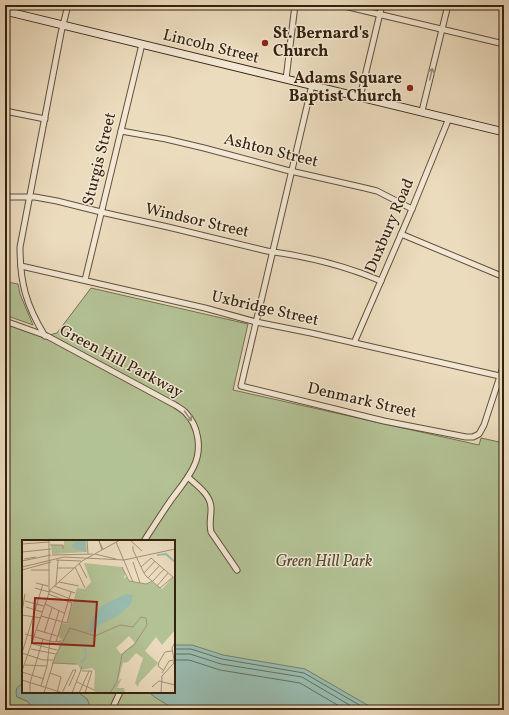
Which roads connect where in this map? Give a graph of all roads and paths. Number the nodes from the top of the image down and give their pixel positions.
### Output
1 (68, 5) edge
2 (295, 5) edge
3 (340, 5) edge
4 (382, 5) edge
5 (448, 5) edge
6 (5, 11) edge
7 (380, 15) junction
8 (63, 26) junction
9 (442, 29) junction
10 (142, 44) junction
11 (504, 44) edge
12 (286, 79) junction
13 (312, 85) junction
14 (360, 97) junction
15 (5, 111) edge
16 (422, 112) junction
17 (449, 118) junction
18 (45, 119) junction
19 (121, 131) junction
20 (504, 132) edge
21 (291, 171) junction
22 (5, 197) edge
23 (30, 197) junction
24 (412, 209) junction
25 (101, 212) junction
26 (401, 234) junction
27 (272, 252) junction
28 (21, 266) junction
29 (504, 277) edge
30 (84, 280) junction
31 (381, 281) junction
32 (5, 321) edge
33 (256, 322) junction
34 (45, 336) junction
35 (354, 343) junction
36 (504, 364) edge
37 (502, 377) edge
38 (188, 477) junction
39 (145, 540) edge
40 (237, 570) dead end
41 (120, 693) edge
42 (113, 710) edge

1 - 8 street, Green Hill Parkway
2 - 12 street
3 - 7 street
4 - 7 street
5 - 9 street
6 - 8 main road, Lincoln Street
7 - 9 street
7 - 14 street
8 - 10 main road, Lincoln Street
8 - 18 street, Green Hill Parkway
9 - 11 street
16 -> 9 street
10 - 12 main road, Lincoln Street
10 - 19 street, Sturgis Street
12 - 13 main road, Lincoln Street
13 - 14 main road, Lincoln Street
13 - 21 street
14 - 16 main road, Lincoln Street
15 - 18 street
16 - 17 main road, Lincoln Street
17 - 20 main road, Lincoln Street
17 - 24 street, Duxbury Road
18 - 23 street, Green Hill Parkway
19 - 21 street, Ashton Street
19 - 25 street, Sturgis Street
21 - 24 street, Ashton Street
21 - 27 street
22 - 23 street, Windsor Street
23 - 25 street, Windsor Street
23 - 28 street, Green Hill Parkway
24 - 26 street, Duxbury Road
25 - 27 street, Windsor Street
25 - 30 street, Sturgis Street
26 - 29 street
26 - 31 street, Duxbury Road
27 - 31 street, Windsor Street
27 - 33 street
28 - 30 street, Uxbridge Street
28 - 34 street, Green Hill Parkway
30 - 33 street, Uxbridge Street
31 - 35 street, Duxbury Road
32 - 34 street
33 - 35 street, Uxbridge Street
33 - 37 street, Denmark Street
34 -> 38 street, Green Hill Parkway
35 - 37 street, Uxbridge Street
36 - 37 street
38 - 39 street, Green Hill Parkway
38 - 40 street
41 - 42 street

